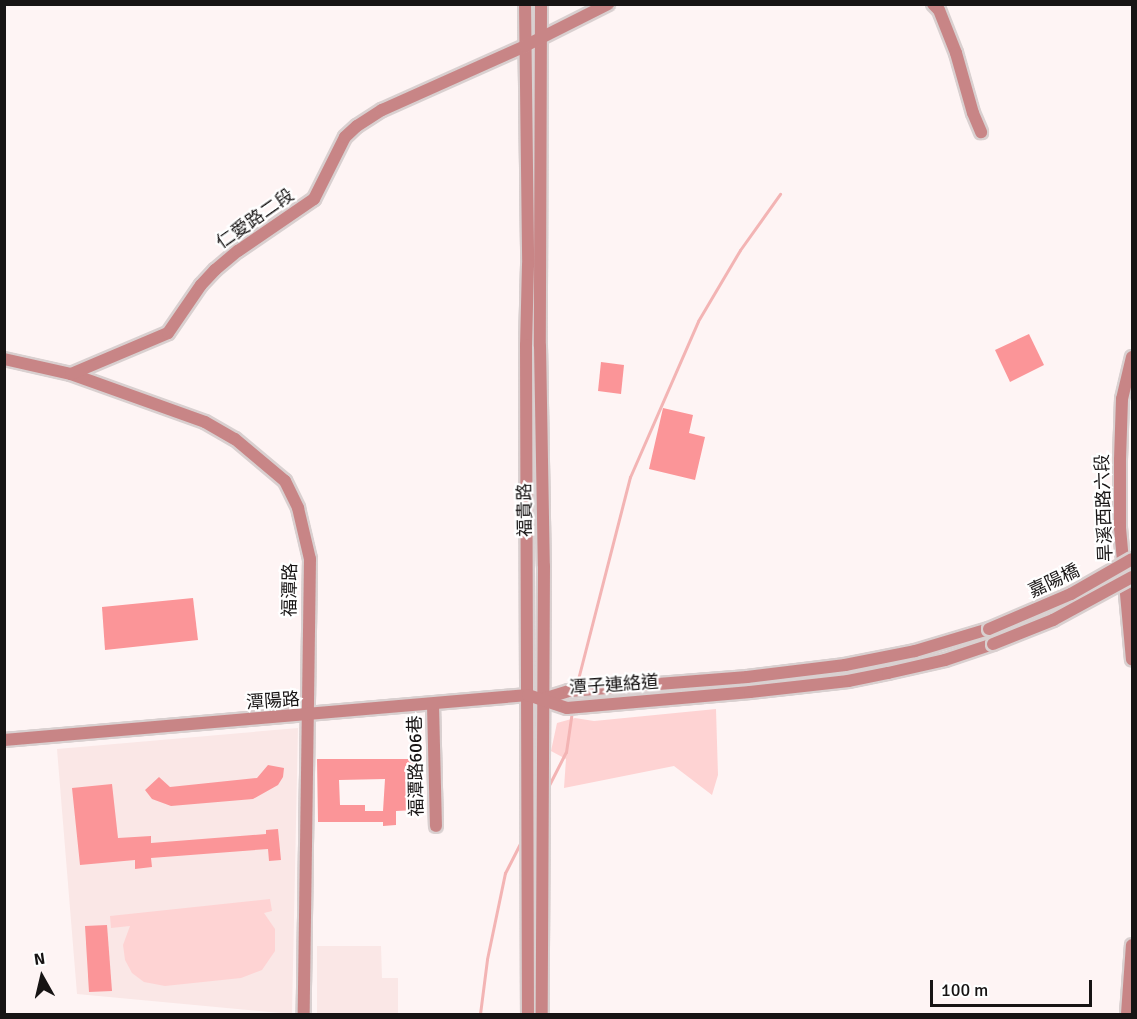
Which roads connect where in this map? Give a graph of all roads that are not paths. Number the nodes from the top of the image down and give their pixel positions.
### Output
1 (525, 4) edge
2 (541, 4) edge
3 (608, 4) edge
4 (933, 4) edge
5 (541, 39) junction
6 (525, 46) junction
7 (981, 132) dead end
8 (1132, 357) edge
9 (4, 359) edge
10 (71, 374) junction
11 (1132, 559) edge
12 (1132, 577) edge
13 (989, 629) joint
14 (993, 644) joint
15 (1132, 659) edge
16 (528, 695) junction
17 (543, 699) junction
18 (433, 705) junction
19 (307, 716) junction
20 (4, 740) edge
21 (436, 826) dead end
22 (1132, 945) edge
23 (303, 1014) edge
24 (528, 1014) edge
25 (542, 1014) edge
26 (1127, 1014) edge

1 - 6 street, 福貴路
2 - 5 street, 福貴路
3 - 5 street, 仁愛路二段
4 - 7 street
5 - 6 street, 仁愛路二段
5 - 17 street, 福貴路
6 - 10 street, 仁愛路二段
6 - 16 street, 福貴路
8 - 15 street, 旱溪西路六段
9 - 10 street, 福潭路
10 - 19 street, 福潭路
11 - 13 street, 嘉陽橋, bridge
12 - 14 street, 嘉陽橋, bridge
13 - 17 street, 潭子連絡道
14 - 17 street, 潭子連絡道
16 - 17 street, 潭陽路
16 - 18 street, 潭陽路
16 - 24 street, 福貴路
17 - 25 street, 福貴路
18 - 19 street, 潭陽路
18 - 21 street, 福潭路606巷
19 - 20 street, 潭陽路
19 - 23 street, 福潭路
22 - 26 street

